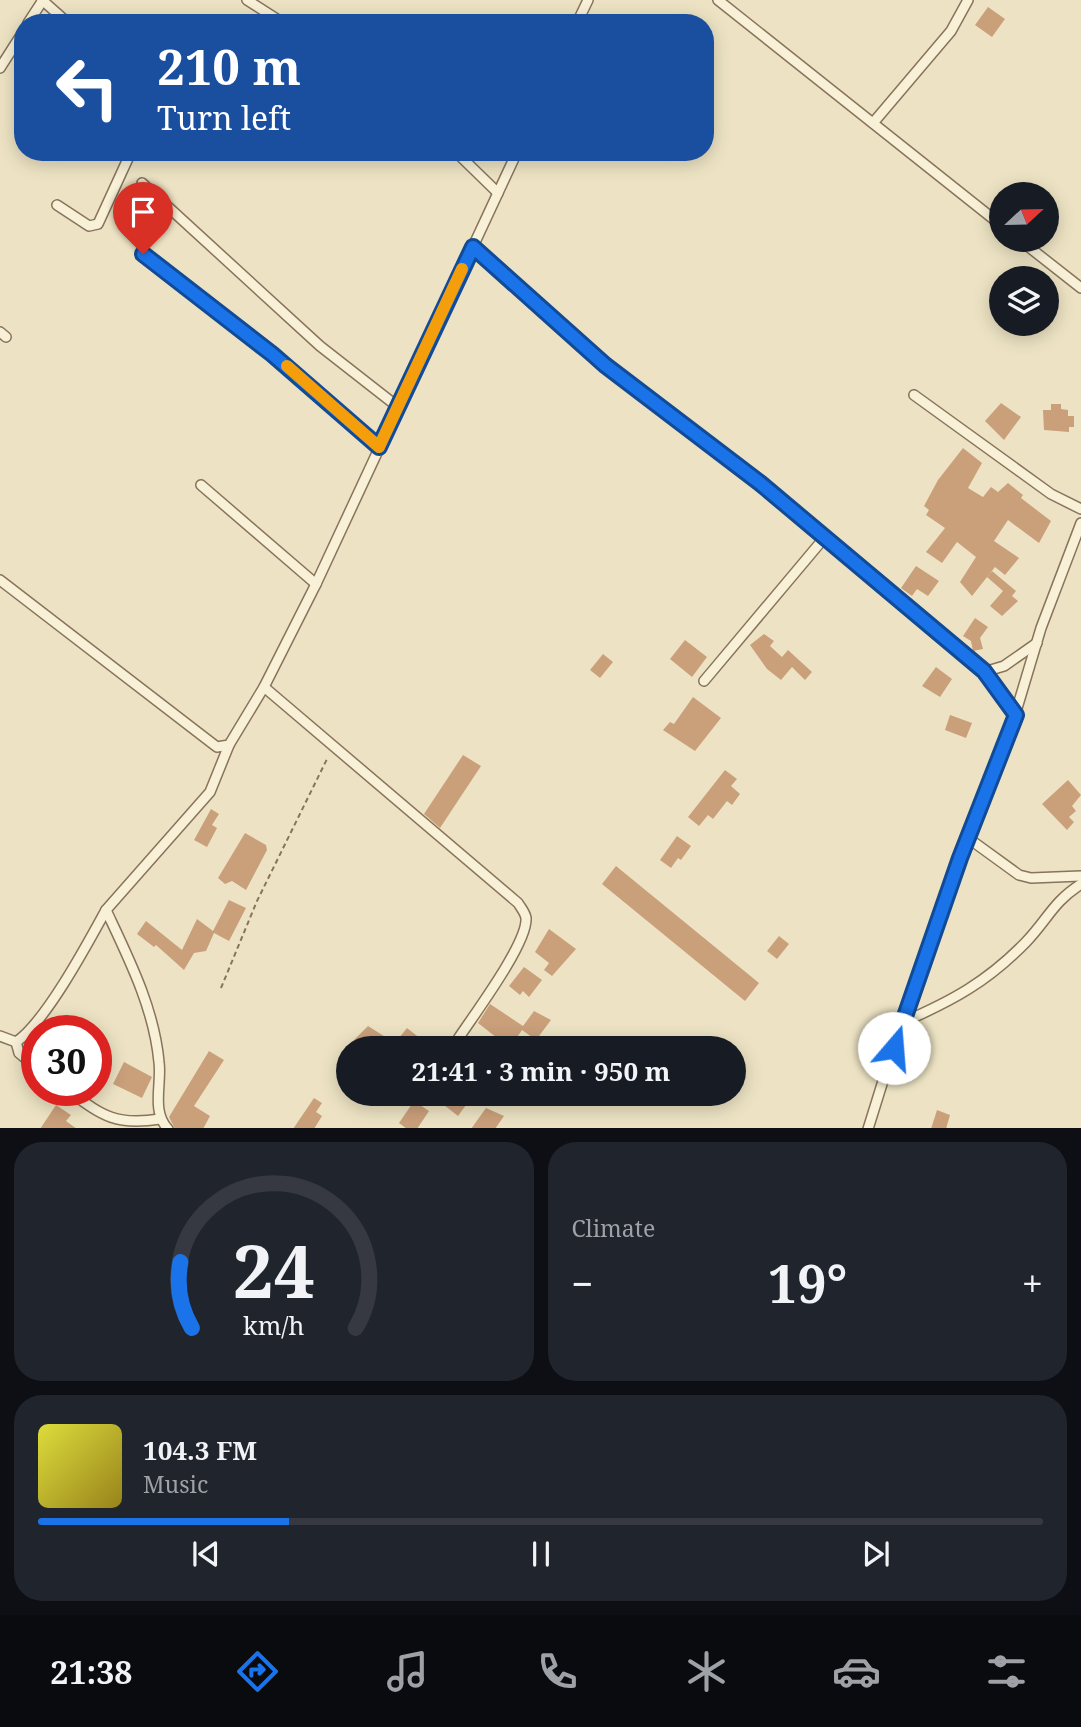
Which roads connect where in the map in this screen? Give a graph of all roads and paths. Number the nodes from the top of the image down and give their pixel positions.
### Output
1 (42, 0) edge
2 (247, 0) edge
3 (718, 0) edge
4 (968, 0) edge
5 (58, 14) edge
6 (269, 14) edge
7 (14, 46) edge
8 (0, 68) edge
9 (873, 123) junction
10 (127, 161) edge
11 (465, 161) edge
12 (513, 161) edge
13 (142, 183) dead end
14 (498, 193) junction
15 (57, 205) dead end
16 (989, 215) edge
17 (473, 247) junction
18 (1035, 252) edge
19 (143, 254) dead end
20 (1081, 288) edge
21 (914, 395) dead end
22 (398, 407) junction
23 (379, 447) junction
24 (201, 485) dead end
25 (1081, 509) edge
26 (1081, 523) edge
27 (825, 537) junction
28 (0, 580) edge
29 (316, 584) junction
30 (1037, 643) junction
31 (984, 671) junction
32 (704, 681) dead end
33 (264, 687) junction
34 (1016, 715) junction
35 (229, 745) junction
36 (333, 747) junction
37 (968, 838) junction
38 (1081, 876) edge
39 (1081, 884) edge
40 (106, 910) junction
41 (221, 988) dead end
42 (901, 1023) junction
43 (0, 1036) edge
44 (460, 1036) edge
45 (16, 1042) junction
46 (21, 1055) edge
47 (89, 1106) edge
48 (160, 1119) junction
49 (167, 1128) edge
50 (868, 1128) edge

1 - 5 street
2 - 6 street
3 - 9 street
4 - 9 street
7 - 8 street
9 - 16 street
10 - 15 street
11 - 14 street
12 - 14 street
13 - 22 street
14 - 17 street
17 - 22 street
17 - 27 street
18 - 20 street
19 - 23 street
21 - 25 street
22 - 23 street
23 - 29 street
24 - 29 street
26 - 30 street
27 - 31 street
27 - 32 street
28 - 35 street
29 - 33 street
30 - 31 street
30 - 34 street
31 - 34 street
33 - 35 street
33 - 36 street
34 - 37 street
35 - 40 street
36 - 41 path
36 - 44 street
37 - 38 street
37 - 42 street
39 - 42 street
40 - 45 street
40 - 48 street
42 - 50 street
43 - 45 street
45 - 46 street
47 - 48 street
48 - 49 street

